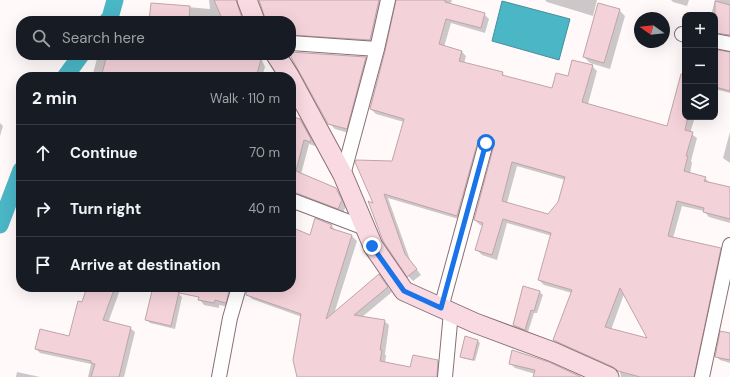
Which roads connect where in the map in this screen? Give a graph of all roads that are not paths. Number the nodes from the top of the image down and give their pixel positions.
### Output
1 (248, 0) edge
2 (388, 0) edge
3 (254, 16) edge
4 (718, 42) edge
5 (296, 43) edge
6 (730, 44) edge
7 (377, 49) junction
8 (279, 60) edge
9 (286, 72) edge
10 (296, 89) edge
11 (486, 143) dead end
12 (343, 175) junction
13 (296, 202) edge
14 (365, 228) junction
15 (730, 245) edge
16 (238, 292) edge
17 (446, 310) junction
18 (219, 377) edge
19 (444, 377) edge
20 (609, 377) edge
21 (702, 377) edge

1 - 3 street
2 - 7 street
4 - 6 street
5 - 7 street
7 - 12 street
8 - 9 street
10 - 12 street
11 - 17 street
12 - 14 street
13 - 14 street
14 - 17 street
15 - 21 street
16 - 18 street
17 - 19 street
17 - 20 street

